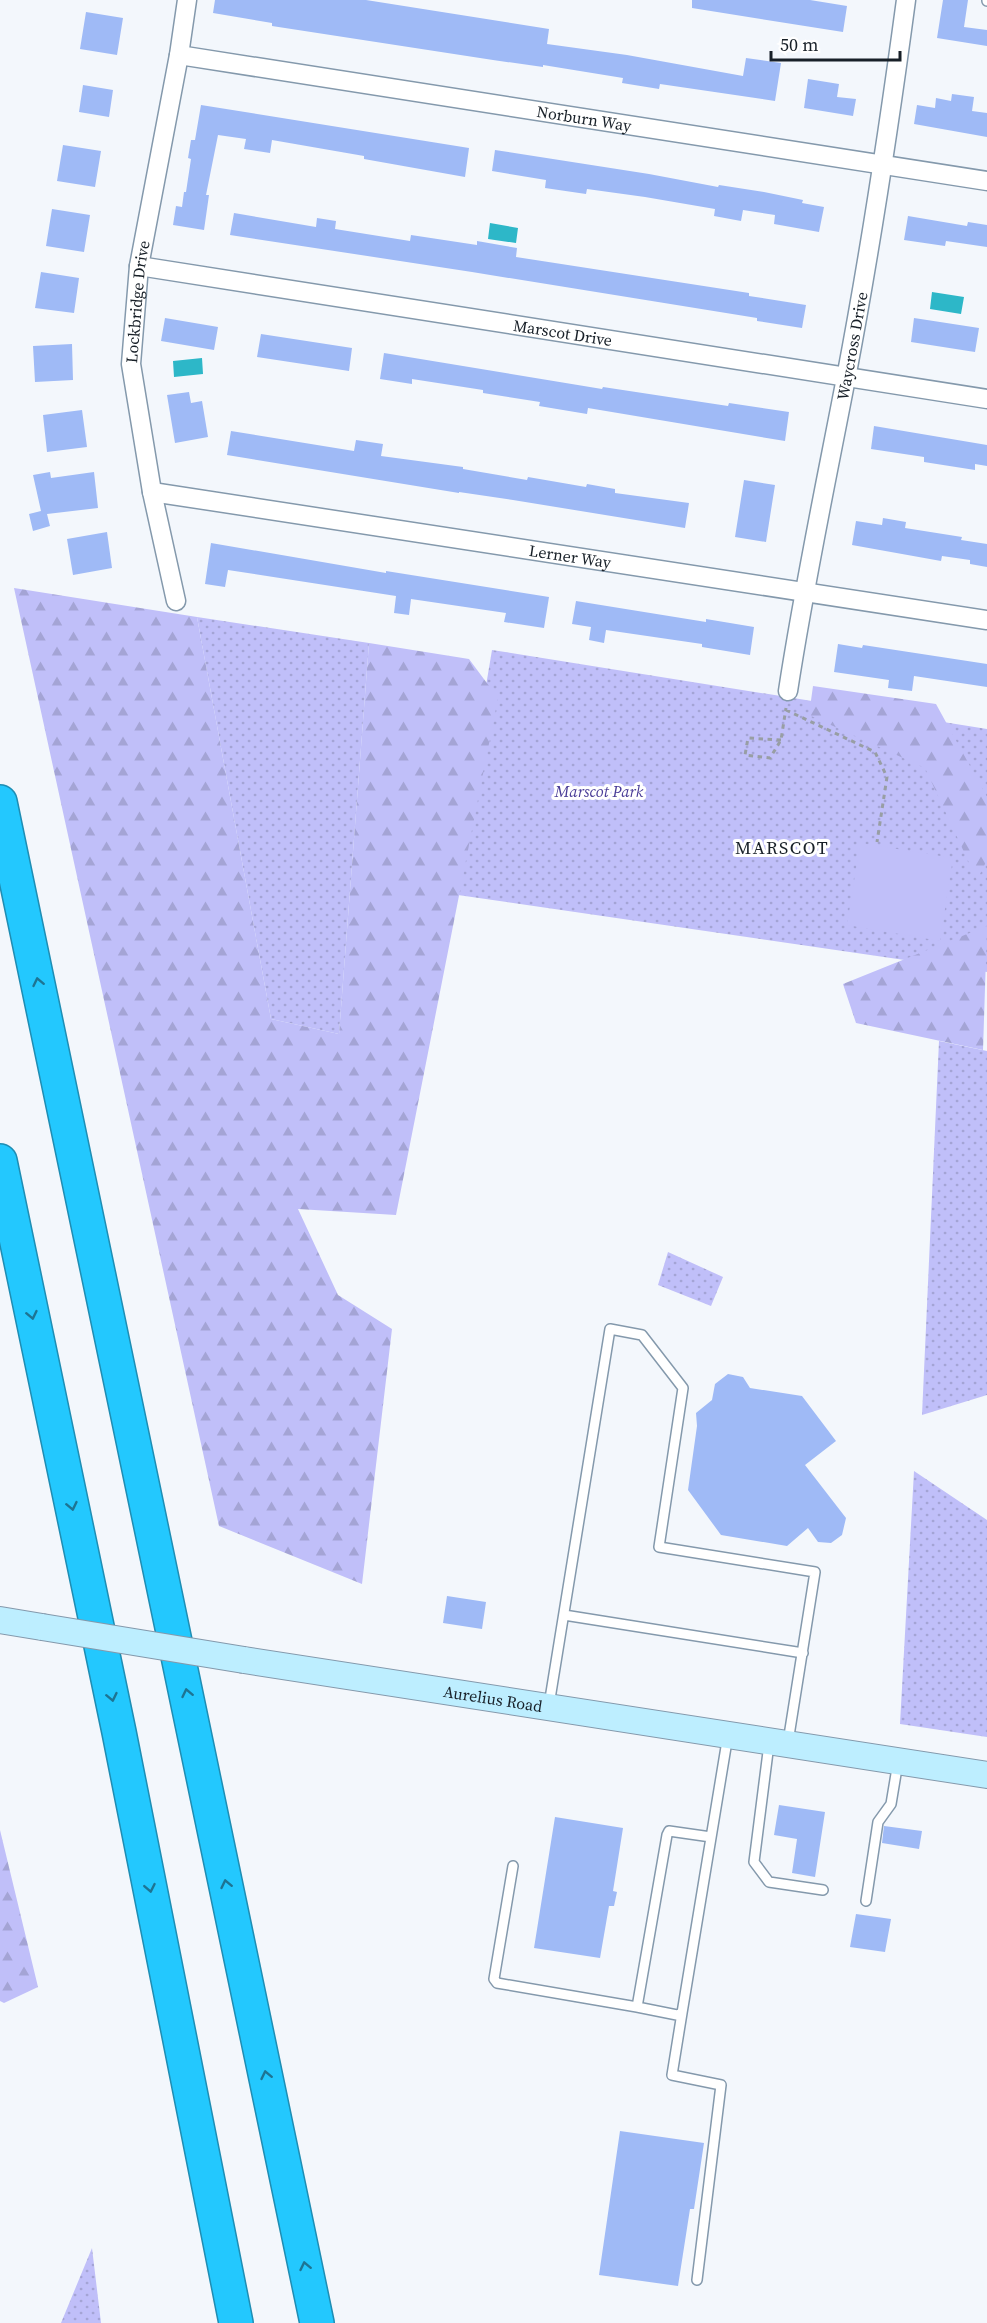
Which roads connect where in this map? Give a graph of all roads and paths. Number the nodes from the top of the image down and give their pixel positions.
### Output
1 (187, 0) edge
2 (906, 0) edge
3 (179, 55) junction
4 (884, 165) junction
5 (987, 181) edge
6 (139, 266) junction
7 (846, 377) junction
8 (987, 399) edge
9 (152, 492) junction
10 (803, 592) junction
11 (177, 601) dead end
12 (987, 620) edge
13 (787, 700) junction
14 (781, 740) junction
15 (0, 802) edge
16 (878, 842) dead end
17 (0, 1161) edge
18 (564, 1615) junction
19 (0, 1620) edge
20 (802, 1653) junction
21 (549, 1707) junction
22 (728, 1735) junction
23 (779, 1743) junction
24 (898, 1762) junction
25 (987, 1775) edge
26 (711, 1837) junction
27 (513, 1866) dead end
28 (823, 1890) dead end
29 (866, 1901) dead end
30 (637, 2007) junction
31 (681, 2013) junction
32 (696, 2280) dead end
33 (236, 2323) edge
34 (317, 2323) edge

1 - 3 street, Lockbridge Drive
2 - 4 street, Waycross Drive
3 - 4 street, Norburn Way
3 - 6 street, Lockbridge Drive
4 - 5 street, Norburn Way
4 - 7 street, Waycross Drive
6 - 7 street, Marscot Drive
6 - 9 street, Lockbridge Drive
7 - 8 street, Marscot Drive
7 - 10 street, Waycross Drive
9 - 10 street, Lerner Way
9 - 11 street, Lockbridge Drive
10 - 12 street, Lerner Way
10 - 13 street, Waycross Drive
13 - 14 path
13 - 16 path
14 - 14 path
34 -> 15 highway
17 -> 33 highway
18 - 20 lane
18 - 20 lane
18 - 21 lane
19 - 21 street, Aurelius Road, bridge
20 - 23 lane
21 - 22 street, Aurelius Road
22 - 23 street, Aurelius Road
22 - 26 lane
23 - 24 street, Aurelius Road
23 - 28 lane
24 - 25 street, Aurelius Road
24 - 29 lane
26 - 30 lane
26 - 31 lane
27 - 30 lane
30 - 31 lane
31 - 32 lane

